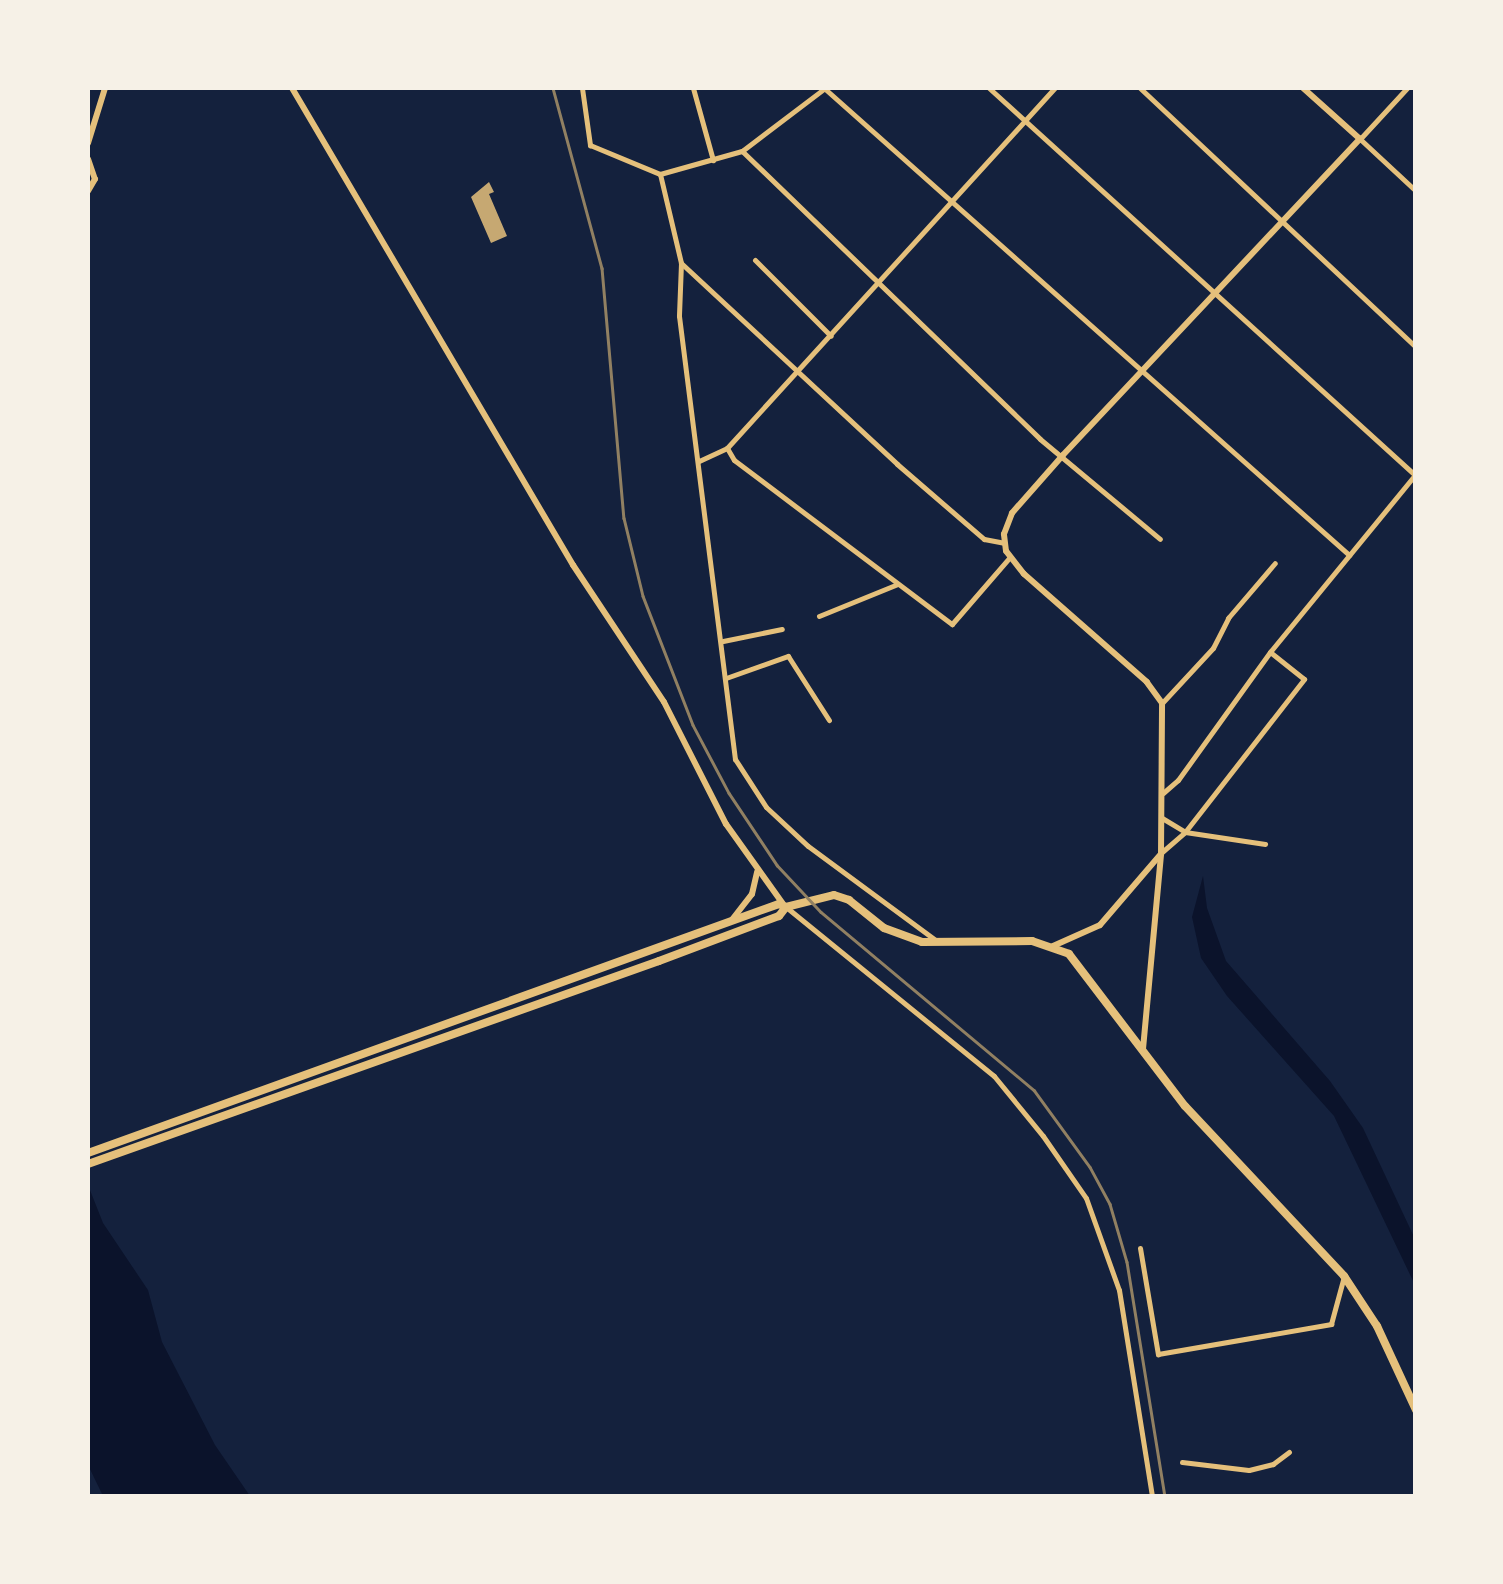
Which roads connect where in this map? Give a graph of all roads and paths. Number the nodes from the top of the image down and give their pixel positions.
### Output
1 (105, 88) edge
2 (292, 88) edge
3 (582, 88) edge
4 (693, 88) edge
5 (825, 88) edge
6 (989, 88) edge
7 (1055, 88) edge
8 (1140, 88) edge
9 (1304, 88) edge
10 (1407, 88) edge
11 (1026, 119) junction
12 (1360, 138) junction
13 (88, 143) edge
14 (742, 151) junction
15 (88, 160) edge
16 (712, 160) junction
17 (660, 174) junction
18 (88, 191) edge
19 (1416, 191) edge
20 (952, 200) junction
21 (1281, 220) junction
22 (755, 260) dead end
23 (680, 263) junction
24 (877, 284) junction
25 (1213, 293) junction
26 (831, 336) junction
27 (1416, 347) edge
28 (1141, 371) junction
29 (798, 373) junction
30 (727, 448) junction
31 (1063, 456) junction
32 (698, 461) junction
33 (1415, 474) edge
34 (1160, 539) dead end
35 (1004, 543) junction
36 (1349, 556) junction
37 (1010, 557) junction
38 (1275, 563) dead end
39 (898, 584) junction
40 (818, 616) dead end
41 (782, 629) dead end
42 (723, 641) junction
43 (1270, 652) junction
44 (726, 678) junction
45 (1162, 703) junction
46 (830, 720) dead end
47 (1162, 793) junction
48 (1162, 818) junction
49 (1185, 832) junction
50 (1265, 844) dead end
51 (1161, 854) junction
52 (757, 870) junction
53 (786, 907) junction
54 (730, 922) junction
55 (940, 942) junction
56 (1053, 946) junction
57 (1142, 1056) junction
58 (88, 1154) edge
59 (88, 1164) edge
60 (1140, 1248) dead end
61 (1344, 1276) junction
62 (1416, 1410) edge
63 (1289, 1452) dead end
64 (1182, 1462) dead end
65 (1152, 1496) edge

1 - 13 street
2 - 52 street
3 - 17 street
4 - 16 street
5 - 14 street
5 - 20 street
6 - 11 street
7 - 11 street
8 - 21 street
9 - 12 street
10 - 12 street
11 - 20 street
11 - 25 street
12 - 19 street
12 - 21 street
14 - 16 street
14 - 24 street
15 - 18 street
16 - 17 street
17 - 23 street
20 - 24 street
20 - 28 street
21 - 25 street
21 - 27 street
22 - 26 street
23 - 29 street
23 - 32 street
24 - 26 street
24 - 31 street
25 - 28 street
25 - 33 street
26 - 29 street
28 - 31 street
28 - 36 street
29 - 30 street
29 - 35 street
30 - 32 street
30 - 39 street
31 - 34 street
31 - 35 street
32 - 42 street
33 - 36 street
35 - 37 street
36 - 43 street
37 - 39 street
37 - 45 street
38 - 45 street
39 - 40 street
41 - 42 street
42 - 44 street
43 - 47 street
43 - 49 street
44 - 46 street
44 - 55 street
45 - 47 street
47 - 48 street
48 - 49 street
48 - 51 street
49 - 50 street
49 - 51 street
51 - 56 street
51 - 57 street
52 - 53 street
52 - 54 street
53 - 54 main road
53 - 55 main road
53 - 59 main road
53 - 65 street
54 - 58 main road
55 - 56 main road
56 - 57 main road
57 - 61 main road
60 - 61 street
61 - 62 main road
63 - 64 street

